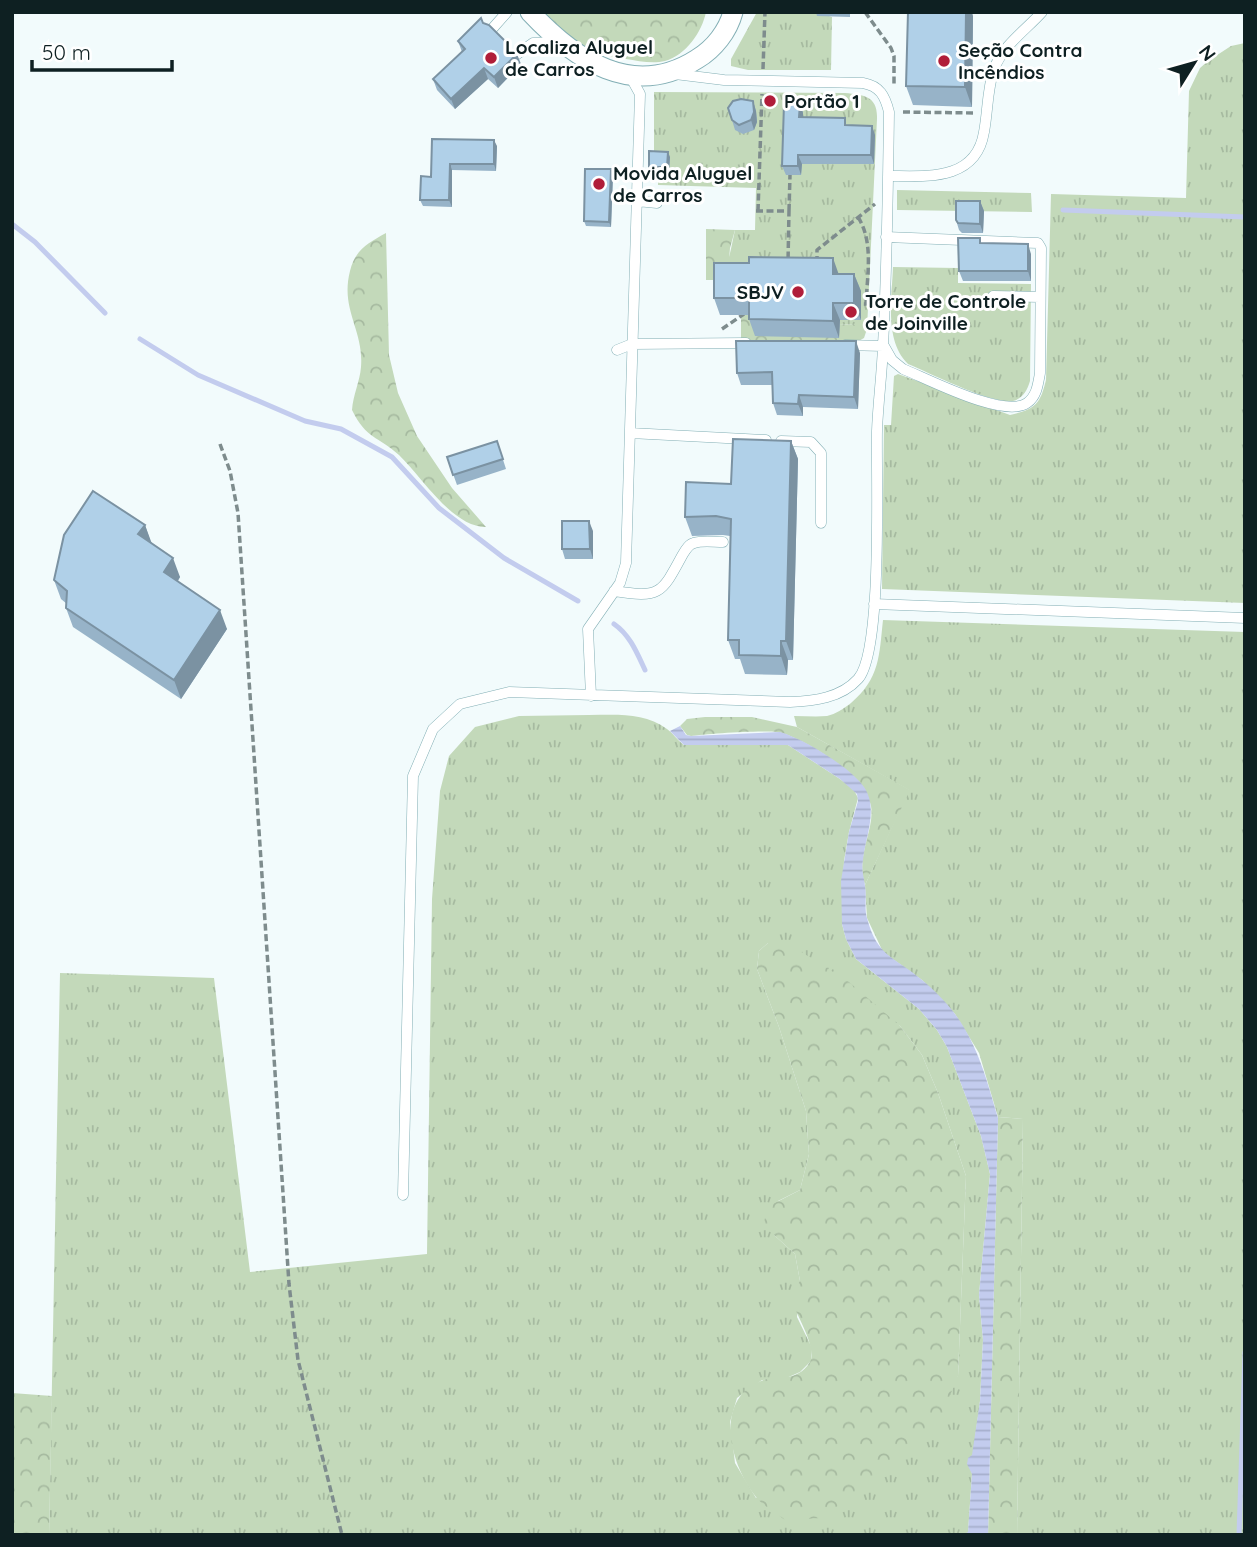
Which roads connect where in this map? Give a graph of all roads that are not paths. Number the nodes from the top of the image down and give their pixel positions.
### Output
1 (507, 12) edge
2 (530, 12) edge
3 (733, 12) edge
4 (1042, 12) edge
5 (492, 29) edge
6 (560, 43) junction
7 (516, 55) edge
8 (661, 74) junction
9 (630, 76) junction
10 (640, 94) junction
11 (888, 176) junction
12 (638, 201) junction
13 (657, 203) dead end
14 (886, 237) junction
15 (993, 296) dead end
16 (1040, 298) junction
17 (760, 343) edge
18 (632, 344) junction
19 (829, 345) edge
20 (883, 346) junction
21 (617, 350) dead end
22 (630, 433) junction
23 (821, 523) dead end
24 (723, 542) dead end
25 (614, 591) junction
26 (874, 604) junction
27 (1245, 618) edge
28 (591, 696) junction
29 (403, 1195) dead end

1 - 5 lane
2 - 6 street
3 - 8 street
4 - 11 lane
6 - 7 lane
6 - 9 street
8 - 9 street
8 - 10 lane
8 - 11 lane
9 - 10 lane
10 - 12 lane
11 - 14 lane
12 - 13 lane
12 - 18 lane
14 - 16 lane
14 - 20 lane
15 - 16 lane
16 - 20 lane
17 - 18 lane
18 - 21 lane
18 - 22 lane
19 - 20 lane
20 - 26 lane
22 - 23 lane
22 - 25 lane
24 - 25 lane
25 - 28 lane
26 - 27 lane
26 - 28 lane
28 - 29 lane

